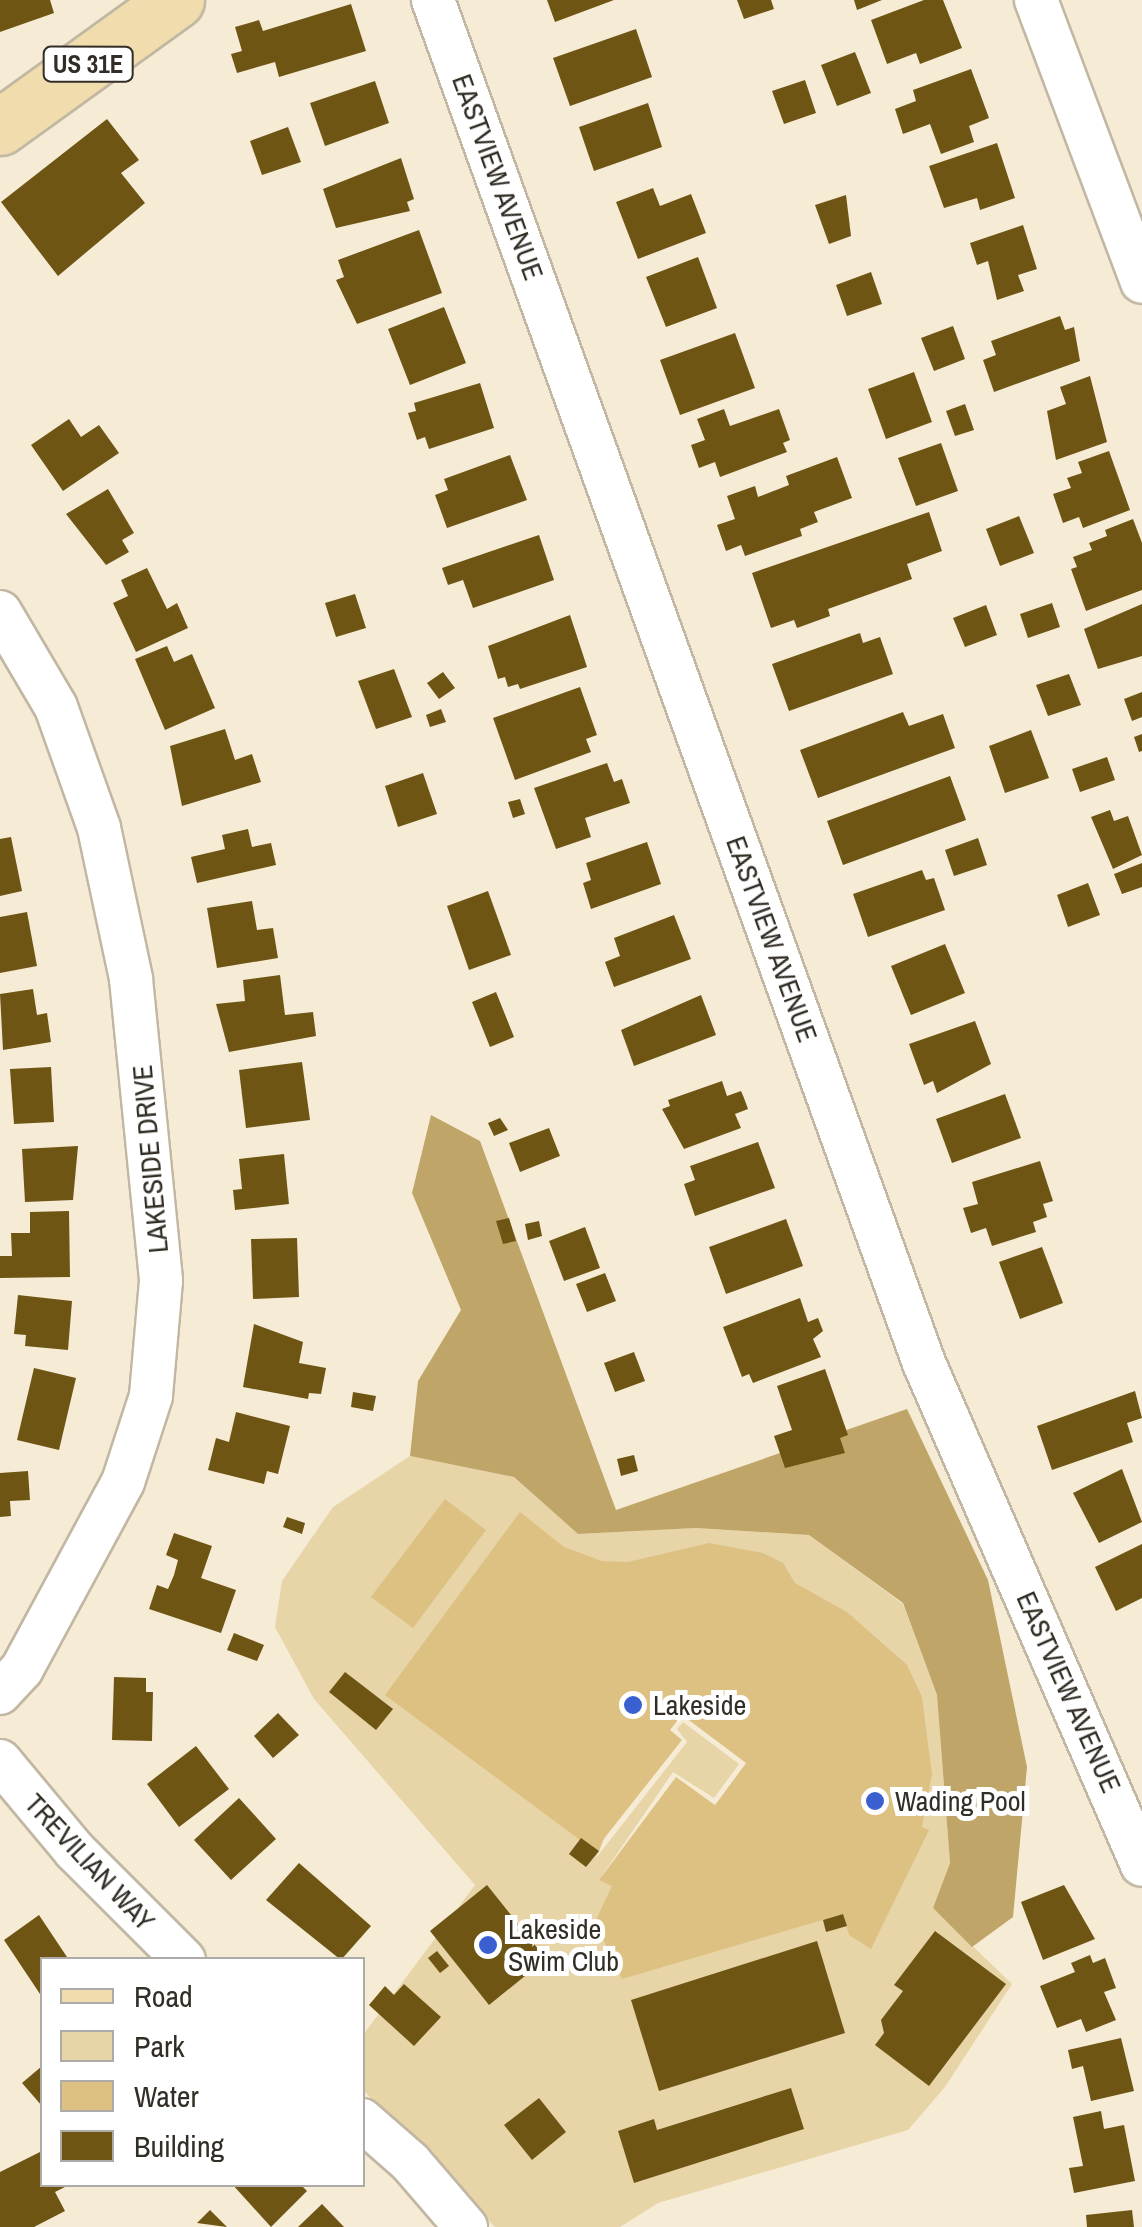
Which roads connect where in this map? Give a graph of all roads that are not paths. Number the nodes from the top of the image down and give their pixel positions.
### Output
1 (176, 0) edge
2 (433, 0) edge
3 (1036, 0) edge
4 (0, 127) edge
5 (1142, 282) edge
6 (0, 612) edge
7 (0, 1693) edge
8 (0, 1761) edge
9 (1142, 1866) edge
10 (181, 1957) edge
11 (365, 2123) edge
12 (466, 2227) edge

1 - 4 main road, US 31E
2 - 9 street, EASTVIEW AVENUE
3 - 5 street
6 - 7 street, LAKESIDE DRIVE
8 - 10 street, TREVILIAN WAY
11 - 12 street

